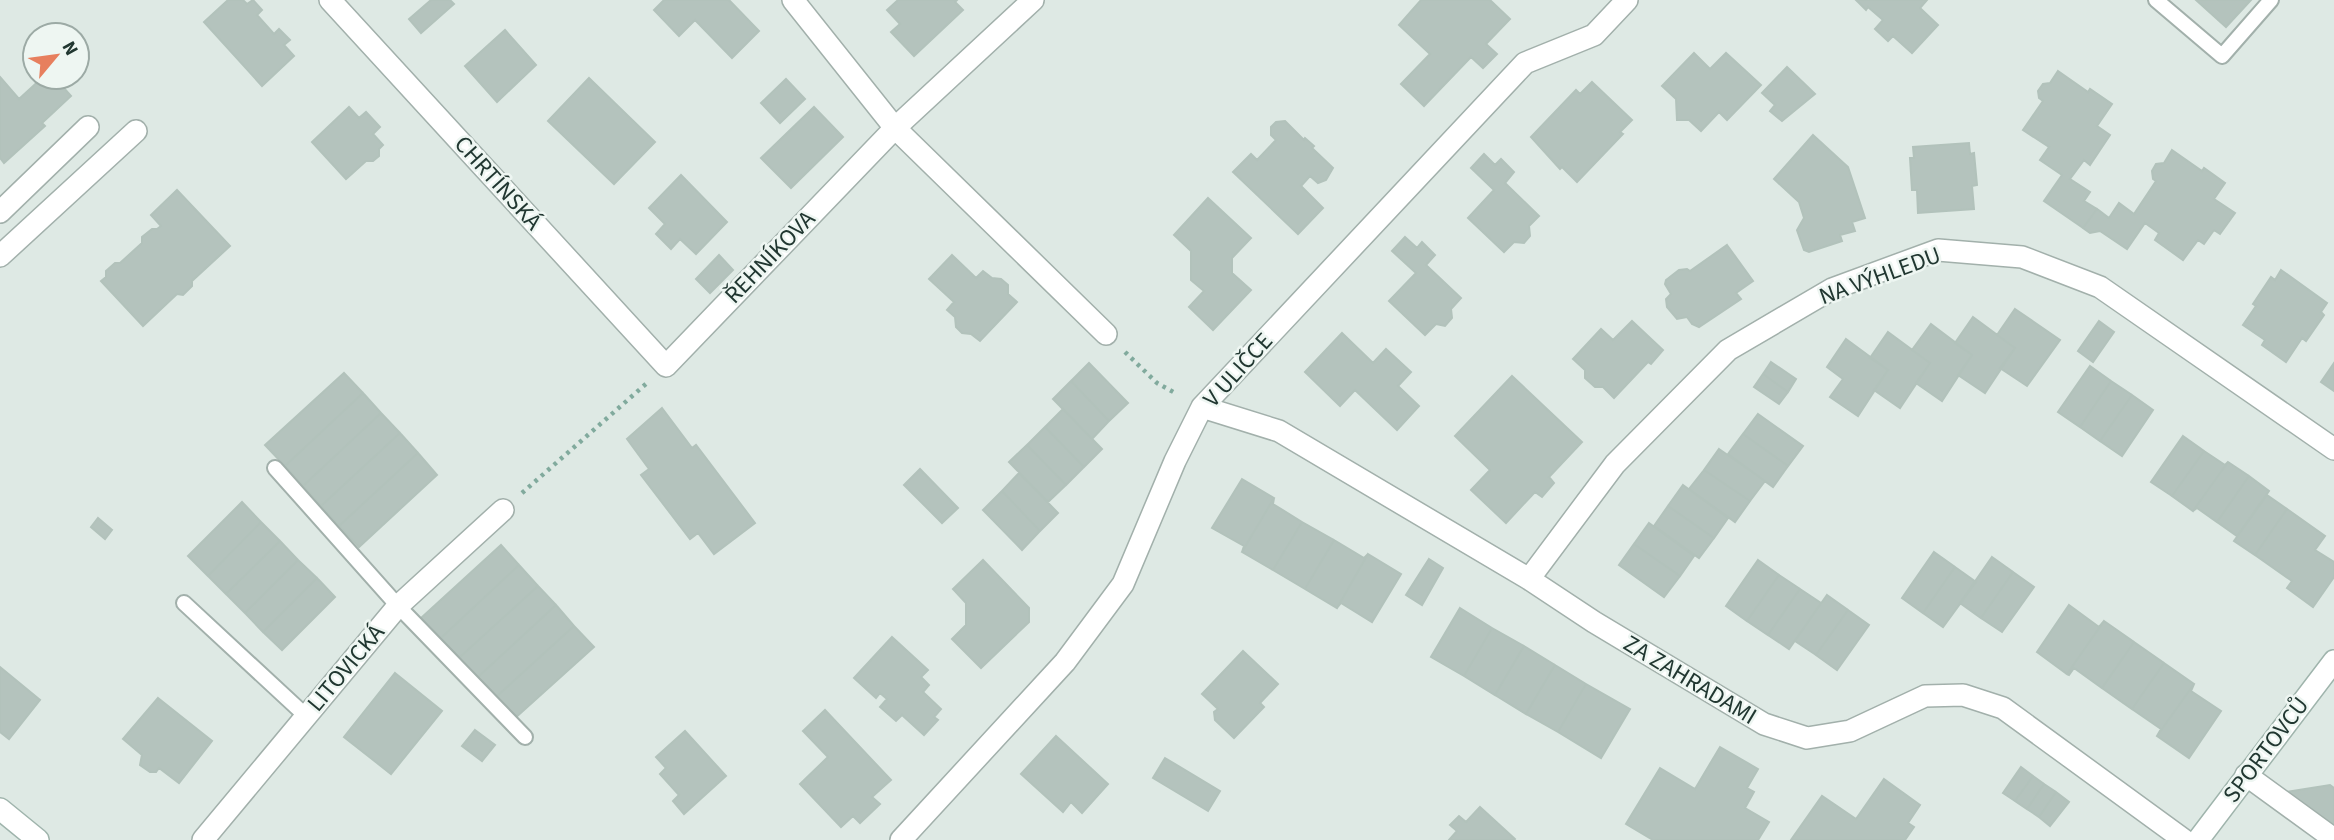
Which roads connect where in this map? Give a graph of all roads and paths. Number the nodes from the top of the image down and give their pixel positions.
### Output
1 (330, 0) edge
2 (793, 0) edge
3 (1033, 0) edge
4 (1627, 0) edge
5 (2156, 0) edge
6 (2271, 0) edge
7 (88, 127) dead end
8 (895, 128) junction
9 (136, 131) dead end
10 (0, 212) edge
11 (0, 256) edge
12 (1106, 334) joint
13 (666, 366) junction
14 (1202, 407) junction
15 (2334, 449) edge
16 (275, 468) dead end
17 (503, 510) joint
18 (1529, 579) junction
19 (184, 603) dead end
20 (398, 606) junction
21 (2334, 661) edge
22 (306, 716) junction
23 (525, 737) dead end
24 (2246, 775) junction
25 (0, 809) edge
26 (2334, 839) edge
27 (38, 840) edge
28 (203, 840) edge
29 (901, 840) edge
30 (2184, 840) edge
31 (2198, 840) edge

1 - 13 street, CHRTÍNSKÁ
2 - 8 street
3 - 8 street, ŘEHNÍKOVA
4 - 14 street, V ULIČCE
5 - 6 lane
7 - 10 street
8 - 12 street
8 - 13 street, ŘEHNÍKOVA
9 - 11 street
12 - 14 path
13 - 17 path
14 - 18 street, ZA ZAHRADAMI
14 - 29 street, V ULIČCE
15 - 18 street, NA VÝHLEDU
16 - 20 lane
17 - 20 street, LITOVICKÁ
18 - 30 street, ZA ZAHRADAMI
19 - 22 lane
20 - 22 street, LITOVICKÁ
20 - 23 lane
21 - 24 street, SPORTOVCŮ
22 - 28 street, LITOVICKÁ
24 - 26 street
24 - 31 street, SPORTOVCŮ
25 - 27 street

